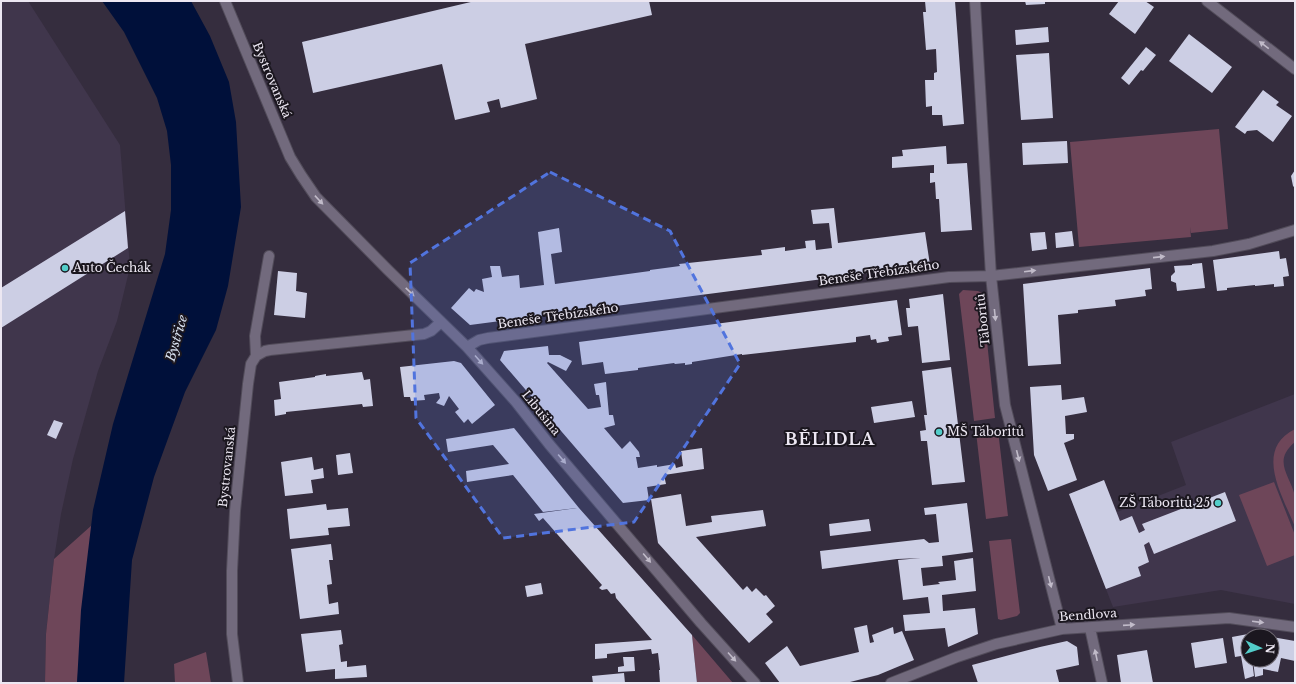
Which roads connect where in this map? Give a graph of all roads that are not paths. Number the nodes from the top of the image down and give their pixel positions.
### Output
1 (225, 1) edge
2 (975, 1) edge
3 (1207, 1) edge
4 (1295, 69) edge
5 (296, 168) joint
6 (1295, 230) edge
7 (269, 256) dead end
8 (991, 276) junction
9 (441, 322) junction
10 (467, 347) junction
11 (256, 356) junction
12 (1295, 627) edge
13 (1090, 628) junction
14 (1062, 629) junction
15 (238, 683) edge
16 (756, 683) edge
17 (891, 683) edge
18 (1102, 683) edge

1 - 5 street, Bystrovanská
2 - 8 street, Táboritů
4 -> 3 street
5 -> 9 street, Libušina
8 -> 6 street, Beneše Třebízského
7 - 11 street, Bystrovanská
8 - 10 street, Beneše Třebízského
8 -> 14 street, Táboritů
9 - 10 street, Libušina
9 - 11 street
10 -> 16 street, Libušina
11 - 15 street, Bystrovanská
13 -> 12 street, Bendlova
13 - 14 street, Bendlova
18 -> 13 street
14 - 17 street, Bendlova

